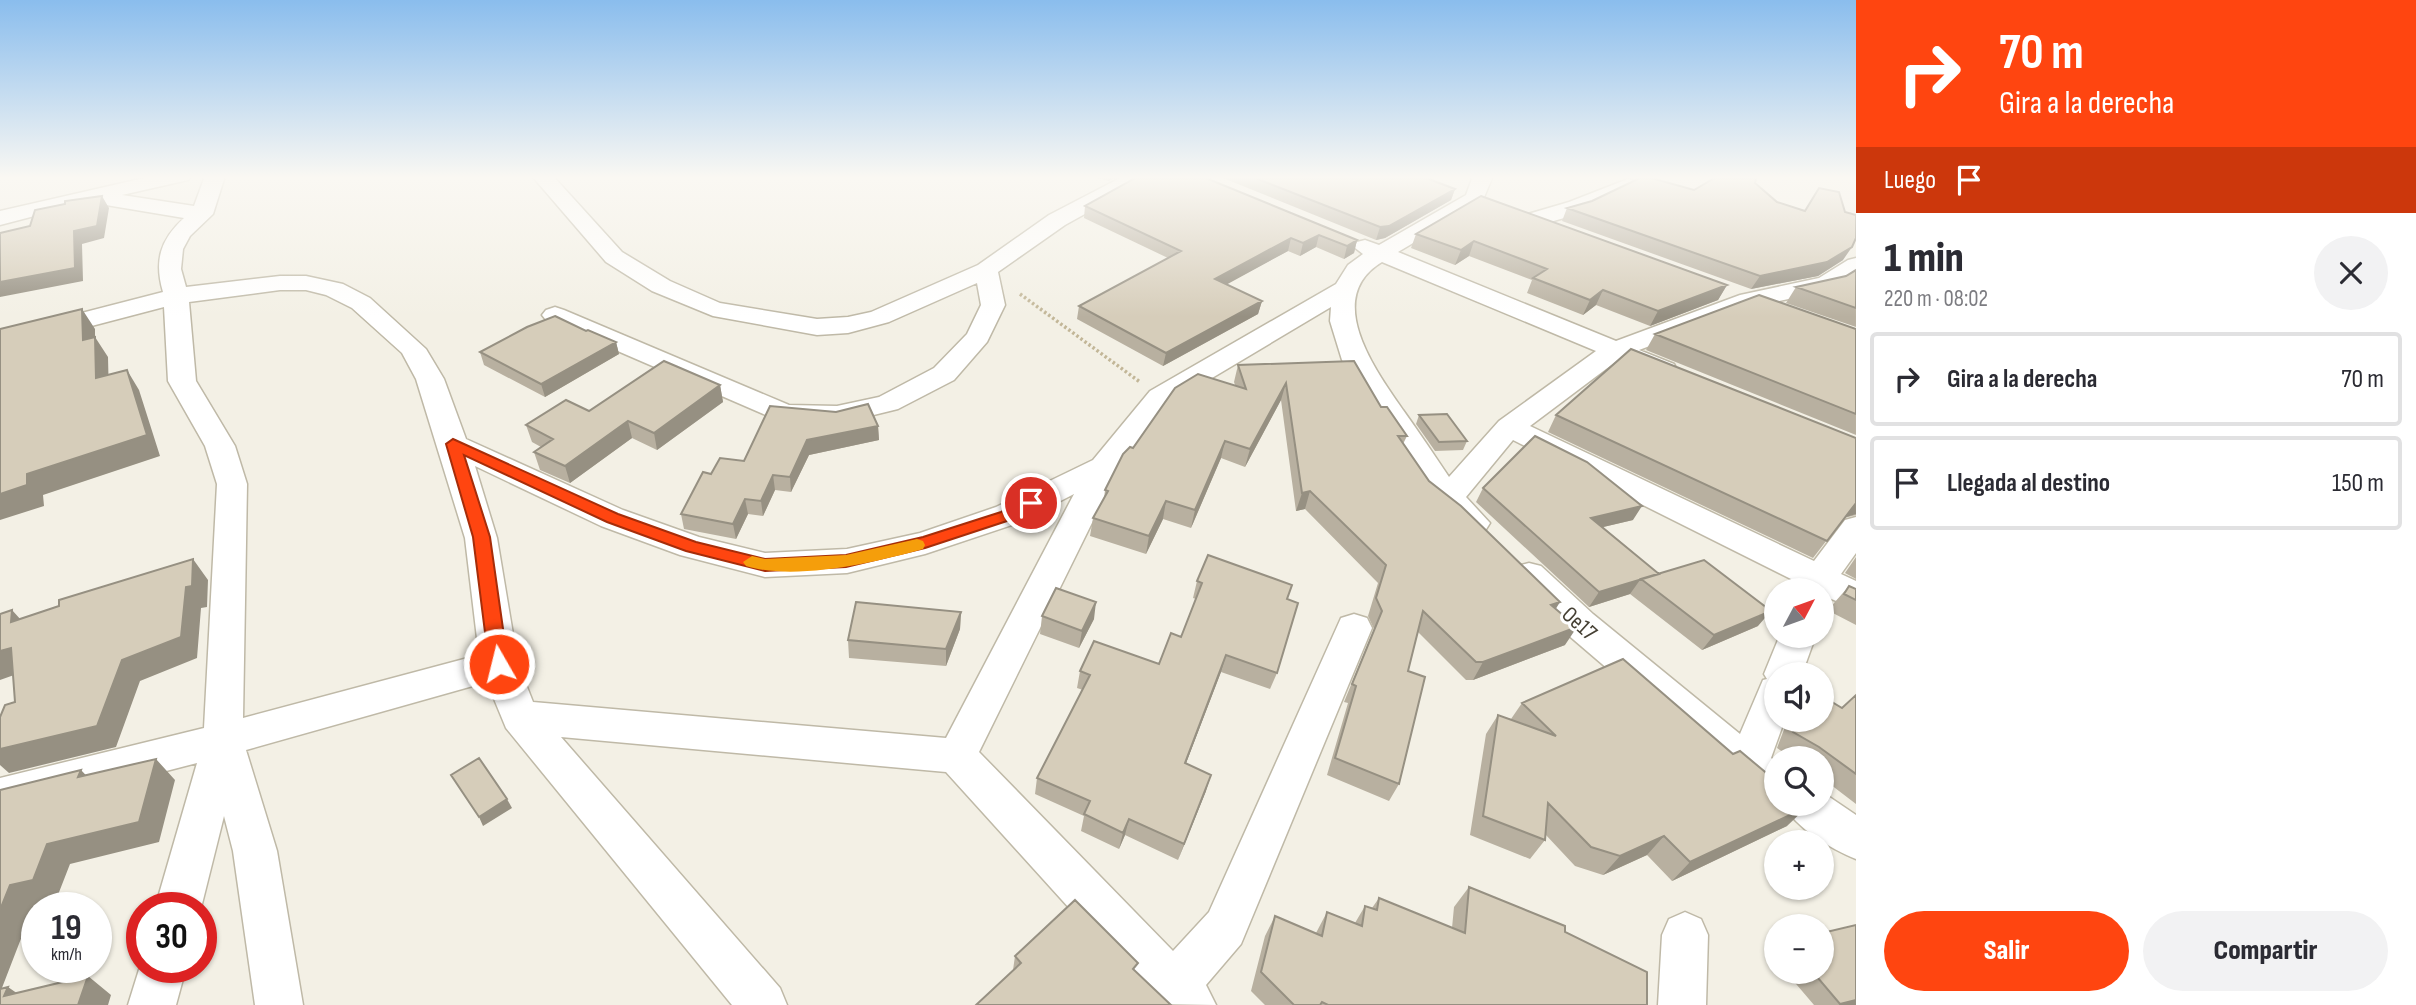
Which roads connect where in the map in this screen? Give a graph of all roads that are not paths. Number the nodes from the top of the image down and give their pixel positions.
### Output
1 (191, 223) edge
2 (584, 223) edge
3 (1053, 223) edge
4 (1432, 223) edge
5 (1534, 223) edge
6 (1568, 235) edge
7 (1343, 237) edge
8 (1380, 253) junction
9 (1856, 265) edge
10 (986, 270) junction
11 (1710, 286) edge
12 (1345, 289) junction
13 (176, 296) junction
14 (1749, 300) junction
15 (1784, 313) edge
16 (555, 315) edge
17 (0, 342) edge
18 (1615, 349) junction
19 (1691, 381) edge
20 (1509, 428) junction
21 (453, 444) junction
22 (1104, 467) junction
23 (1448, 498) junction
24 (1856, 528) edge
25 (1806, 578) edge
26 (1822, 578) edge
27 (1834, 589) edge
28 (1856, 596) edge
29 (1354, 628) dead end
30 (499, 664) junction
31 (520, 717) junction
32 (1769, 732) edge
33 (223, 740) junction
34 (957, 756) junction
35 (1762, 774) edge
36 (0, 796) edge
37 (1823, 816) edge
38 (1856, 839) edge
39 (182, 892) edge
40 (1685, 934) dead end
41 (158, 983) edge
42 (1182, 996) edge
43 (152, 1005) edge
44 (279, 1005) edge
45 (762, 1005) edge
46 (1682, 1005) edge

1 - 13 street
2 - 10 street
3 - 10 street
4 - 8 street
5 - 6 street
7 - 8 street
8 - 12 street
8 - 18 street
9 - 14 street
10 - 16 street
11 - 14 street
12 - 22 street
12 - 23 street, Oe17
13 - 17 street
13 - 21 street
13 - 33 street
14 - 15 street
14 - 18 street
18 - 19 street
18 - 20 street
20 - 23 street
20 - 25 street
21 - 22 street
21 - 30 street
22 - 34 street
23 - 35 street, Oe17
24 - 26 street
27 - 28 street
29 - 42 street
30 - 31 street
30 - 33 street
31 - 34 street
31 - 45 street
32 - 35 street
33 - 36 street
33 - 39 street
33 - 44 street
34 - 42 street
37 - 38 street
40 - 46 street
41 - 43 street

